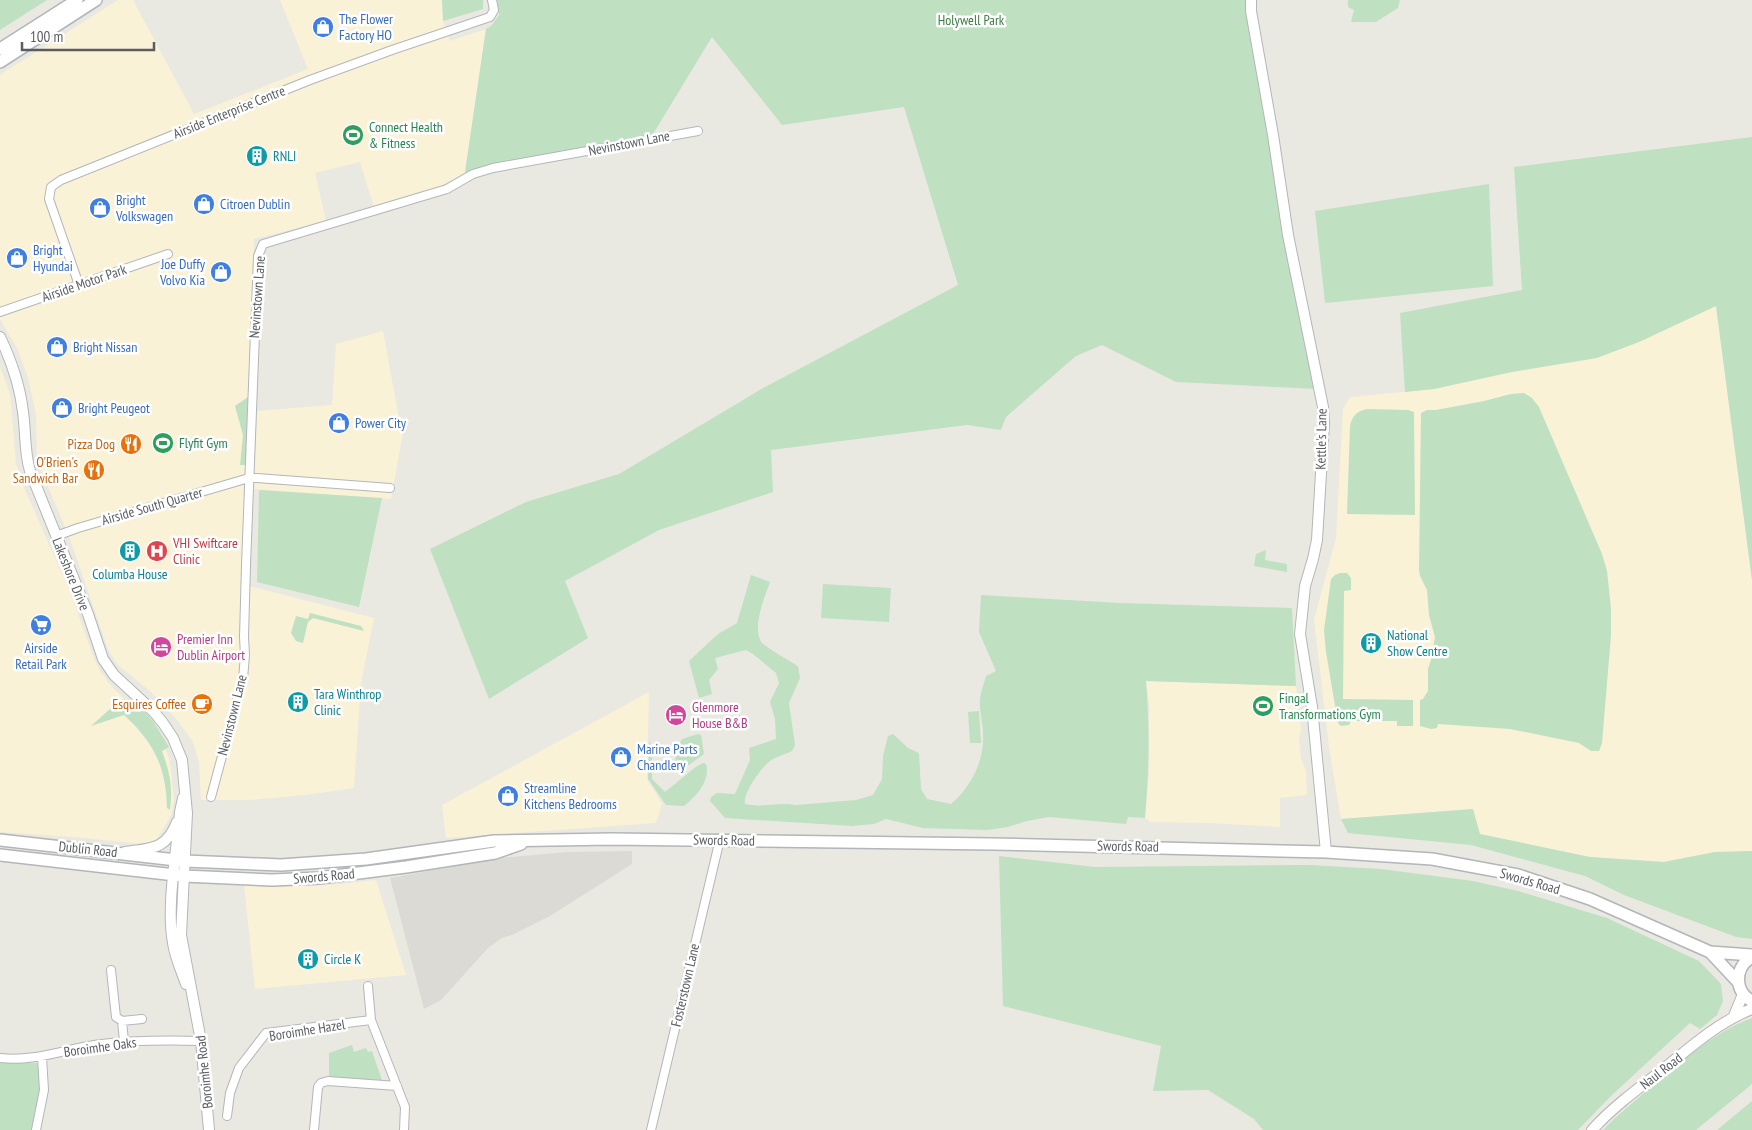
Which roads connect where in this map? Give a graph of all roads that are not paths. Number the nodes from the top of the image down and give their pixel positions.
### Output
1 (77, 0) edge
2 (96, 0) edge
3 (492, 0) edge
4 (1250, 0) edge
5 (0, 49) edge
6 (0, 62) edge
7 (698, 131) dead end
8 (168, 254) dead end
9 (79, 285) junction
10 (0, 312) edge
11 (0, 337) edge
12 (249, 478) junction
13 (390, 488) dead end
14 (56, 536) junction
15 (186, 788) junction
16 (211, 797) dead end
17 (180, 812) junction
18 (0, 840) edge
19 (720, 840) junction
20 (530, 841) junction
21 (119, 852) junction
22 (1326, 852) junction
23 (0, 855) edge
24 (181, 860) junction
25 (179, 875) junction
26 (1710, 952) junction
27 (1752, 956) edge
28 (111, 970) dead end
29 (1738, 982) junction
30 (368, 986) dead end
31 (1748, 998) edge
32 (1752, 1009) edge
33 (1734, 1016) junction
34 (142, 1019) dead end
35 (371, 1020) junction
36 (122, 1021) junction
37 (124, 1041) junction
38 (201, 1041) junction
39 (42, 1057) junction
40 (0, 1058) edge
41 (396, 1086) junction
42 (226, 1116) dead end
43 (36, 1130) edge
44 (209, 1130) edge
45 (314, 1130) edge
46 (404, 1130) edge
47 (650, 1130) edge
48 (1592, 1130) edge

1 - 5 main road
2 - 6 main road
3 - 9 street, Airside Enterprise Centre
4 - 22 street, Kettle's Lane
7 - 12 street, Nevinstown Lane
8 - 9 street, Airside Motor Park
9 - 10 street, Airside Motor Park
11 - 14 street, Lakeshore Drive
12 - 13 street, Airside South Quarter
12 - 14 street, Airside South Quarter
12 - 16 street, Nevinstown Lane
14 - 15 street, Lakeshore Drive
15 - 17 street, Lakeshore Drive
15 - 24 street, Lakeshore Drive
17 - 21 street
17 - 24 street, Lakeshore Drive
18 - 21 main road, Dublin Road
19 - 20 main road, Swords Road
19 - 22 main road, Swords Road
19 - 47 street, Fosterstown Lane
20 - 24 main road, Swords Road
20 - 25 main road, Swords Road
21 - 24 main road, Dublin Road
22 - 26 main road, Swords Road
23 - 25 main road, Dublin Road
24 - 25 street, Lakeshore Drive
25 - 38 street, Boroimhe Road
26 - 27 main road, Swords Road
26 - 29 main road, Swords Road
27 - 29 main road
28 - 36 street
29 - 31 main road
30 - 35 street
31 - 33 street
32 - 33 street, Naul Road
33 - 48 street, Naul Road
34 - 36 street
35 - 41 street
35 - 42 street, Boroimhe Hazel
36 - 37 street
37 - 38 street, Boroimhe Oaks
37 - 39 street, Boroimhe Oaks
38 - 44 street, Boroimhe Road
39 - 40 street, Boroimhe Oaks
39 - 43 street
41 - 45 street
41 - 46 street

